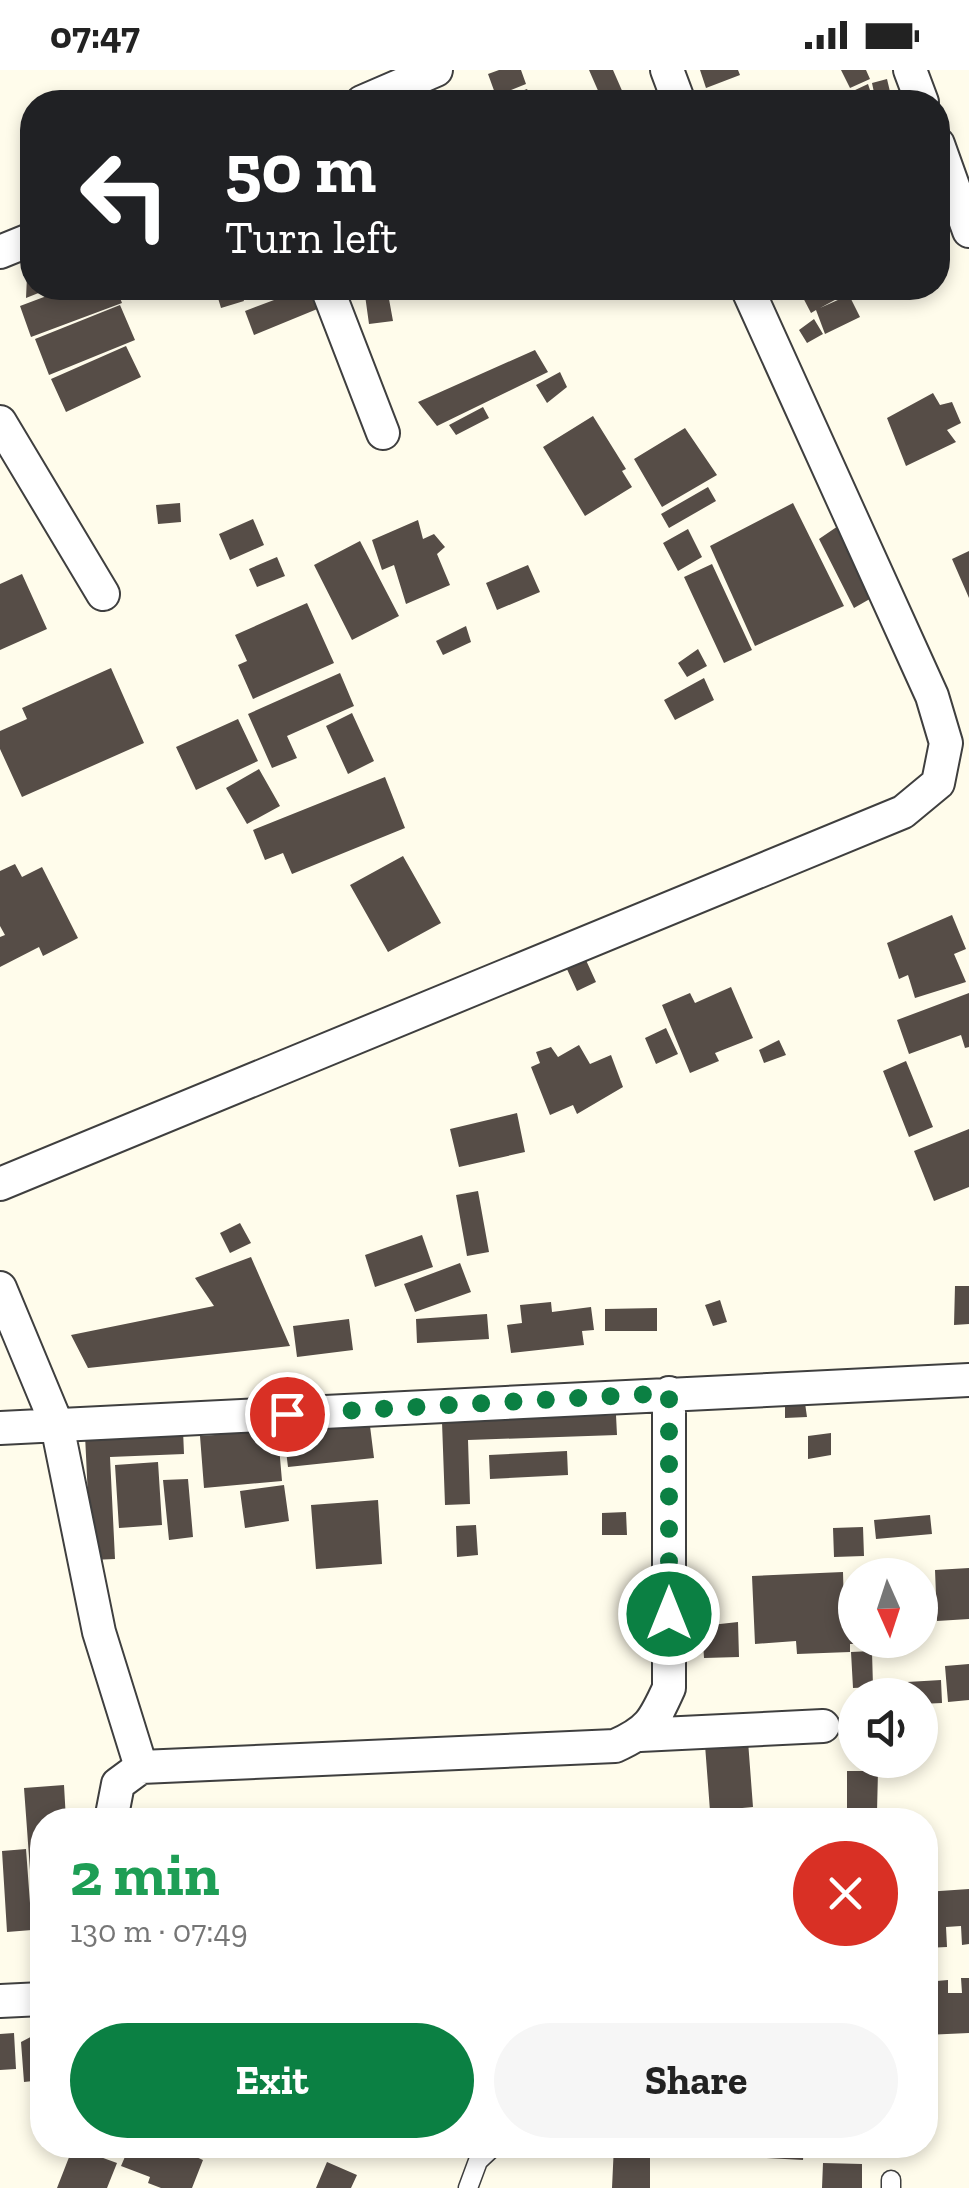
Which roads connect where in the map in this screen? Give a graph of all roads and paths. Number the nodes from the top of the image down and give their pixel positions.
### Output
1 (436, 70) edge
2 (390, 90) edge
3 (950, 178) edge
4 (969, 231) edge
5 (332, 300) edge
6 (752, 300) edge
7 (0, 422) edge
8 (383, 432) dead end
9 (103, 594) dead end
10 (0, 1184) edge
11 (0, 1288) edge
12 (969, 1380) edge
13 (669, 1393) junction
14 (57, 1426) junction
15 (0, 1428) edge
16 (823, 1726) dead end
17 (640, 1735) junction
18 (141, 1767) junction
19 (113, 1808) edge
20 (30, 1999) edge
21 (0, 2001) edge
22 (481, 2158) edge
23 (468, 2188) edge

1 - 2 street
3 - 4 street
5 - 8 street
6 - 10 street
7 - 9 street
11 - 14 street
12 - 13 street
13 - 14 street
13 - 17 street
14 - 15 street
14 - 18 street
16 - 17 street
17 - 18 street
18 - 19 street
20 - 21 street
22 - 23 lane

